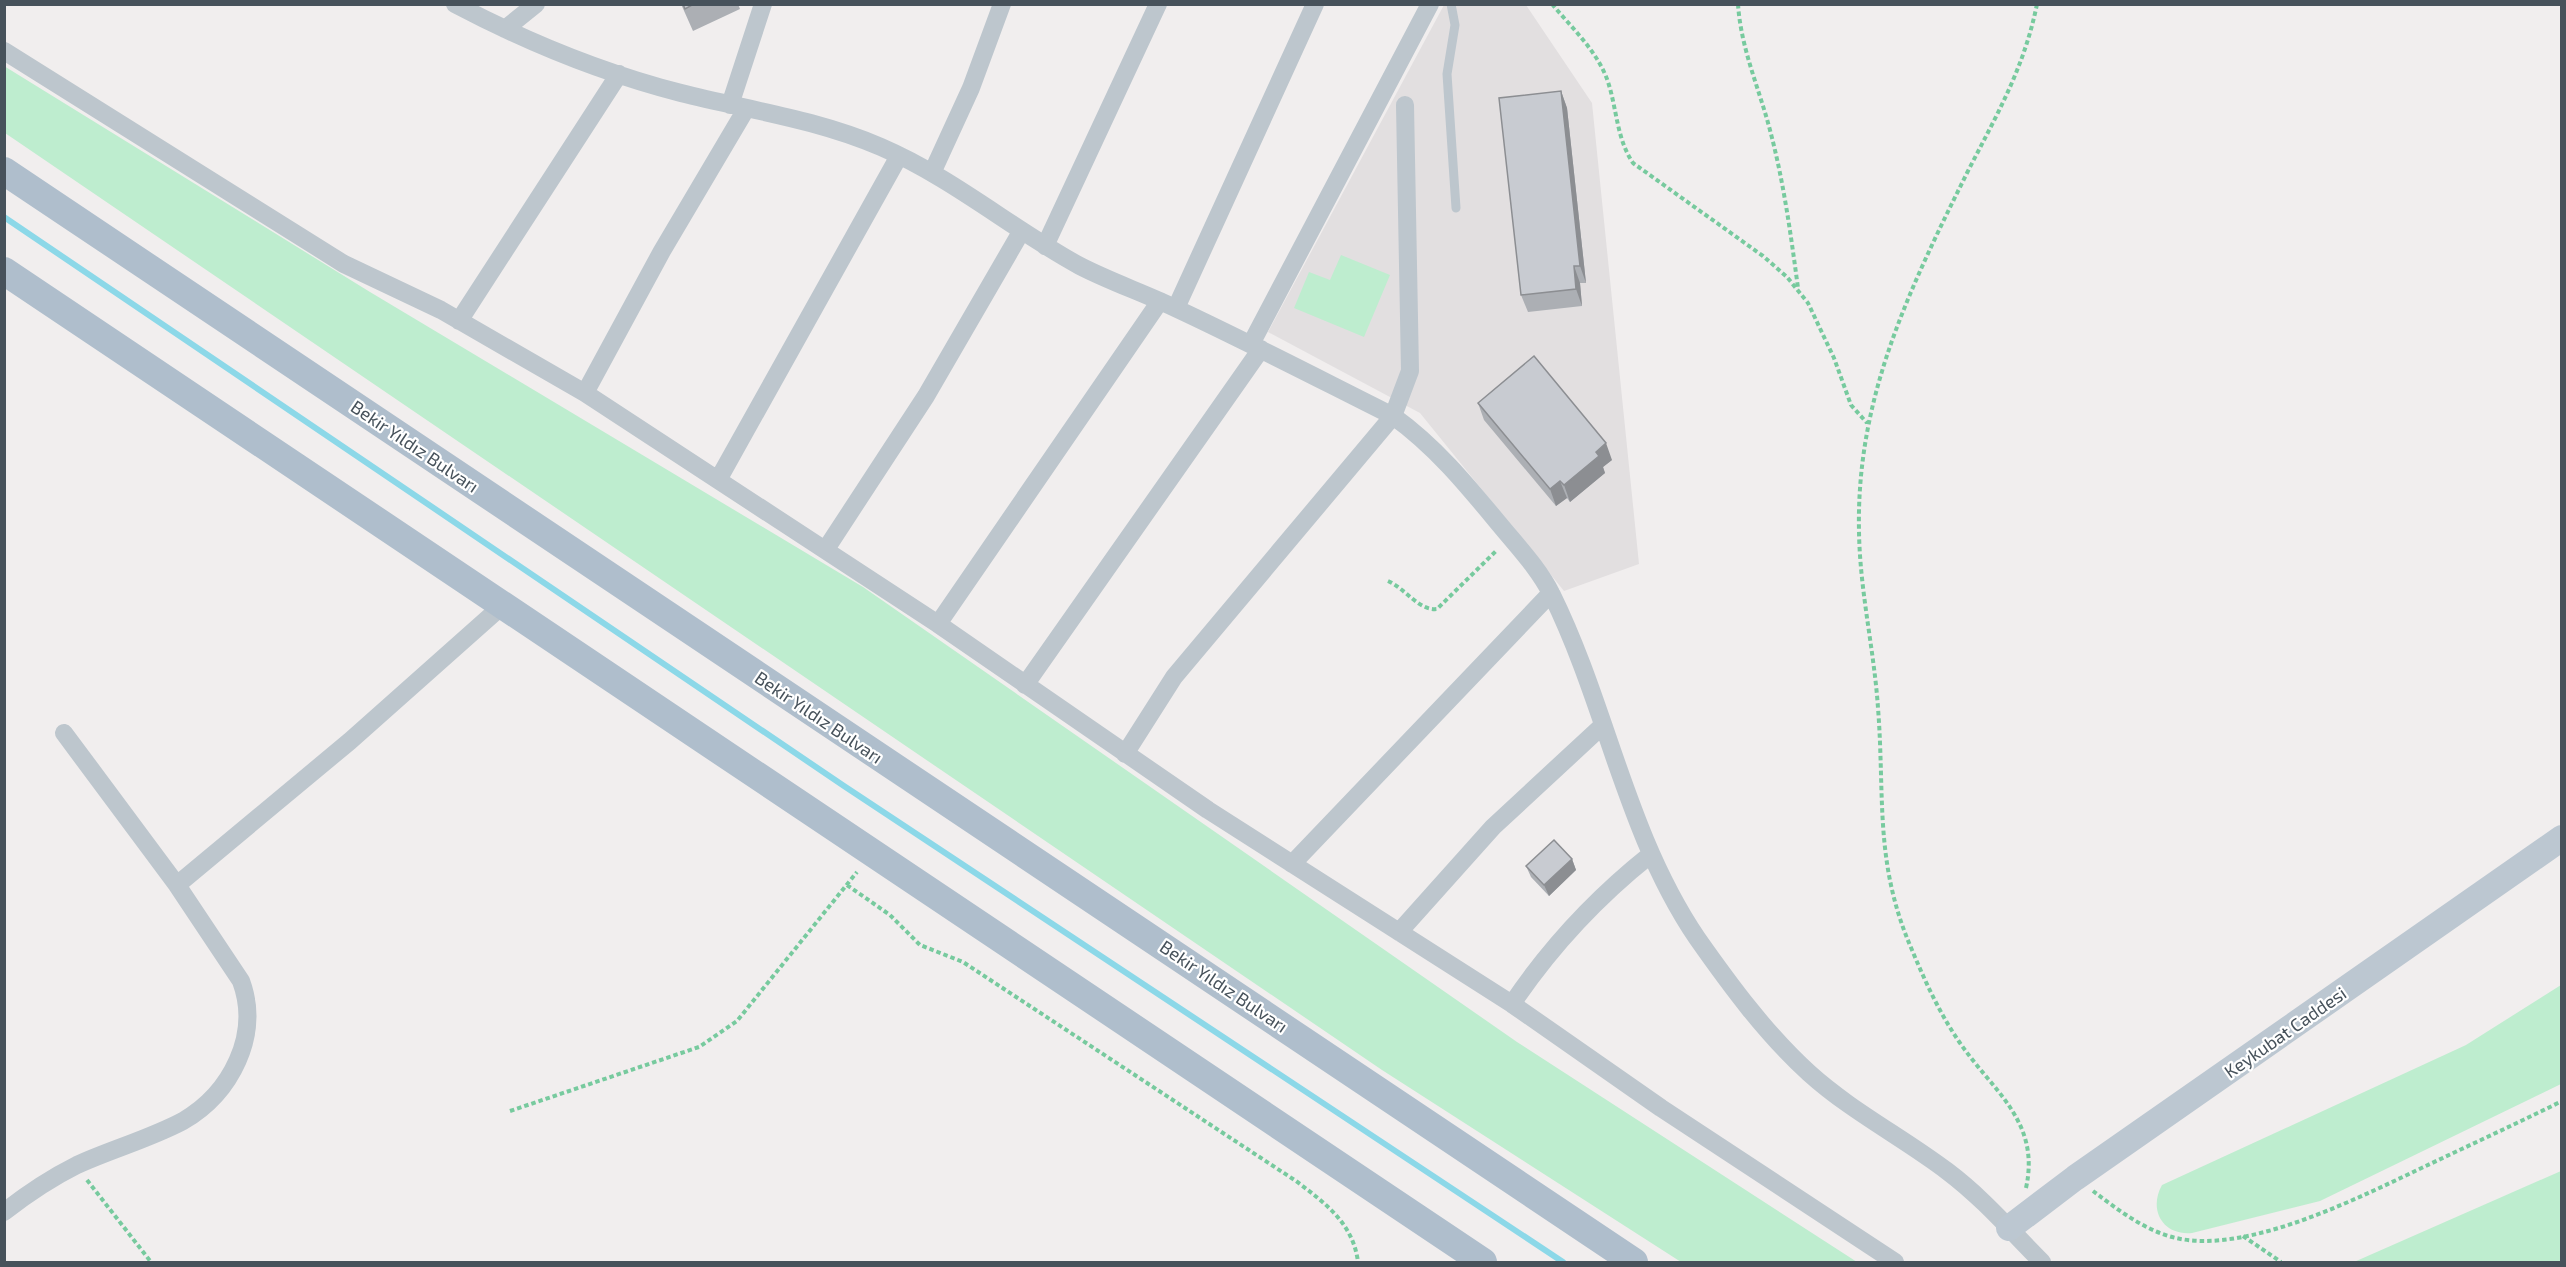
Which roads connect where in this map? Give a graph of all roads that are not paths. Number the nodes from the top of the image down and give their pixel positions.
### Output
1 (455, 4) edge
2 (536, 4) edge
3 (763, 4) edge
4 (1002, 4) edge
5 (1158, 4) edge
6 (1315, 4) edge
7 (1430, 4) edge
8 (1451, 4) edge
9 (505, 29) junction
10 (4, 51) edge
11 (619, 74) junction
12 (1405, 105) dead end
13 (738, 107) junction
14 (899, 156) junction
15 (4, 171) edge
16 (932, 173) junction
17 (1456, 208) dead end
18 (1021, 232) junction
19 (1045, 246) junction
20 (4, 271) edge
21 (1168, 304) junction
22 (459, 321) junction
23 (1256, 347) junction
24 (585, 393) junction
25 (1393, 416) junction
26 (718, 480) junction
27 (826, 549) junction
28 (1551, 593) junction
29 (503, 605) junction
30 (938, 624) junction
31 (1025, 685) junction
32 (1602, 726) junction
33 (63, 733) dead end
34 (1125, 754) junction
35 (2562, 838) edge
36 (1650, 855) junction
37 (1292, 864) junction
38 (177, 885) junction
39 (1399, 932) junction
40 (1512, 1004) junction
41 (4, 1212) edge
42 (2009, 1228) junction
43 (1483, 1263) edge
44 (1634, 1263) edge
45 (1895, 1263) edge
46 (2042, 1263) edge

1 - 9 street
2 - 9 street
3 - 13 street
4 - 16 street
5 - 19 street
6 - 21 street
7 - 23 street
8 - 17 lane
9 - 11 street
10 - 22 street
11 - 13 street
11 - 22 street
12 - 25 street
13 - 14 street
13 - 24 street
14 - 16 street
14 - 26 street
15 - 44 main road, Bekir Yıldız Bulvarı
16 - 18 street
18 - 19 street
18 - 27 street
19 - 21 street
20 - 29 main road
21 - 23 street
21 - 30 street
22 - 24 street
23 - 25 street
23 - 31 street
24 - 26 street
25 - 28 street
25 - 34 street
26 - 27 street
27 - 30 street
28 - 32 street
28 - 37 street
29 - 38 street
29 - 43 main road
30 - 31 street
31 - 34 street
32 - 36 street
32 - 39 street
33 - 38 street
34 - 37 street
35 - 42 street, Keykubat Caddesi
36 - 40 street
36 - 42 street
37 - 39 street
38 - 41 street
39 - 40 street
40 - 45 street
42 - 46 street

